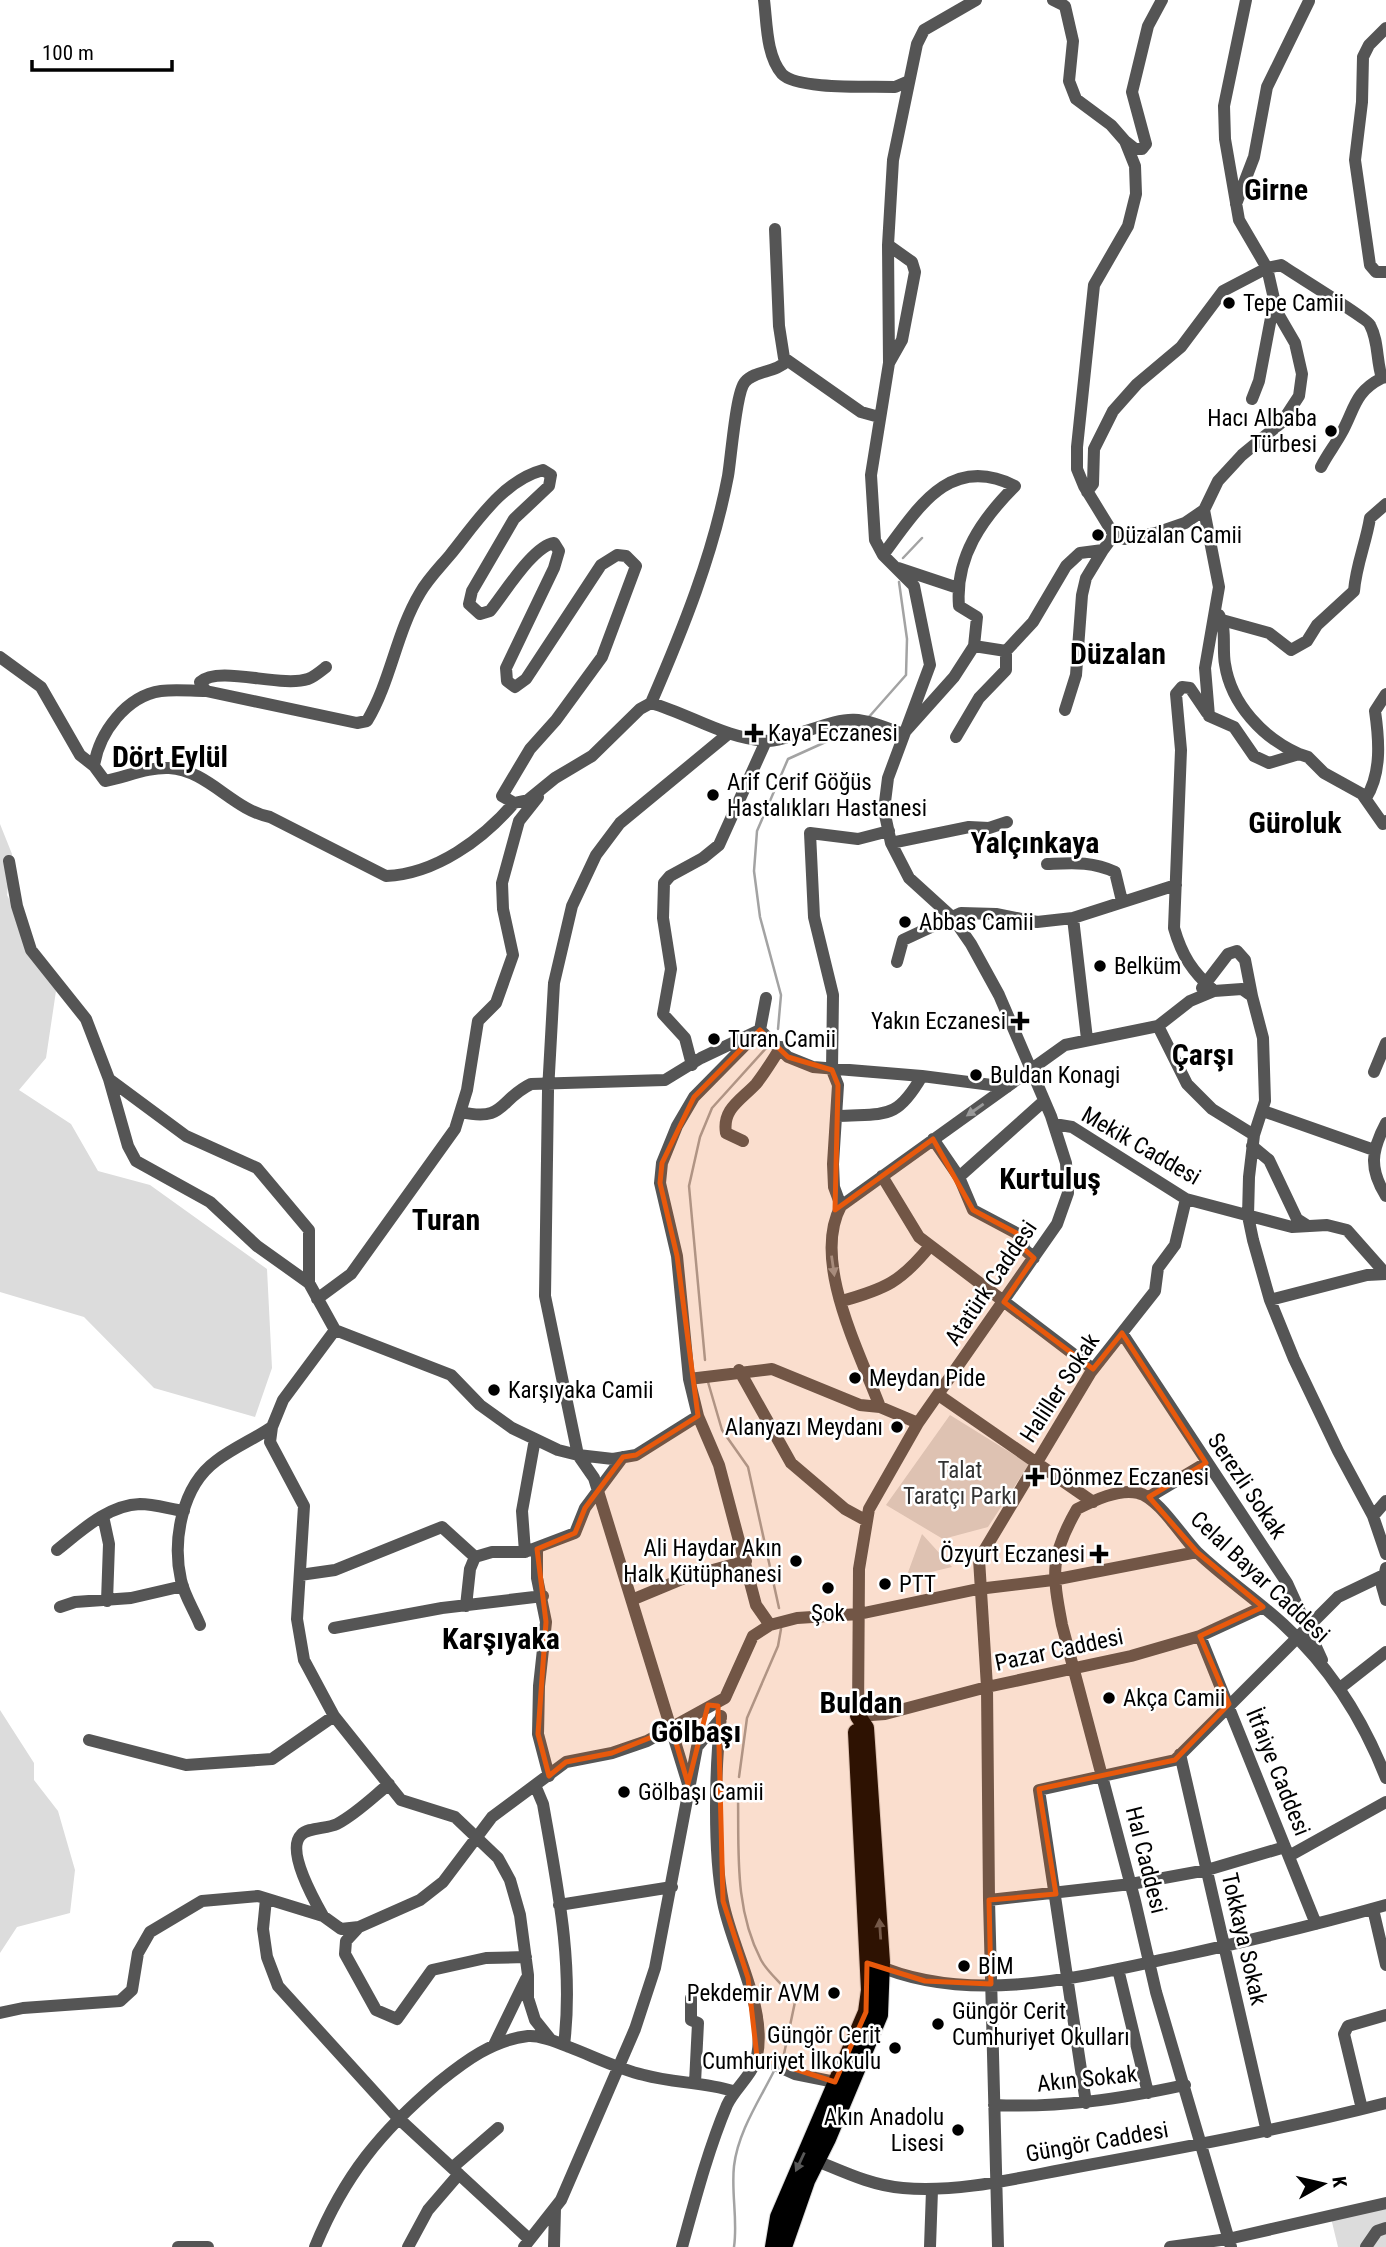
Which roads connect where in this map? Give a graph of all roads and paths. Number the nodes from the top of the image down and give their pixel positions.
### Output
1 (764, 0) edge
2 (976, 0) edge
3 (1053, 0) edge
4 (1162, 0) edge
5 (1246, 0) edge
6 (1309, 1) edge
7 (1386, 28) edge
8 (909, 81) junction
9 (1125, 141) junction
10 (1236, 204) junction
11 (775, 229) dead end
12 (888, 245) junction
13 (1267, 268) junction
14 (1386, 272) edge
15 (1274, 302) junction
16 (787, 361) junction
17 (889, 363) junction
18 (1384, 378) edge
19 (1252, 399) dead end
20 (879, 417) junction
21 (1321, 467) dead end
22 (1087, 492) junction
23 (1386, 504) edge
24 (1204, 510) junction
25 (1114, 535) junction
26 (1103, 550) junction
27 (883, 555) junction
28 (895, 566) junction
29 (958, 588) junction
30 (1216, 608) junction
31 (1222, 620) junction
32 (974, 646) junction
33 (1006, 652) junction
34 (0, 657) edge
35 (326, 667) dead end
36 (206, 691) junction
37 (1386, 694) edge
38 (651, 703) junction
39 (1065, 710) dead end
40 (1209, 716) junction
41 (1382, 733) edge
42 (728, 734) junction
43 (903, 734) junction
44 (956, 737) dead end
45 (766, 741) junction
46 (1298, 754) junction
47 (94, 766) junction
48 (547, 784) junction
49 (1366, 798) junction
50 (514, 803) junction
51 (1386, 821) edge
52 (1007, 822) dead end
53 (890, 837) junction
54 (9, 861) dead end
55 (1046, 864) dead end
56 (1176, 885) junction
57 (1122, 901) junction
58 (953, 918) junction
59 (1073, 918) junction
60 (897, 962) dead end
61 (1210, 987) junction
62 (1252, 996) junction
63 (766, 998) dead end
64 (1158, 1026) junction
65 (760, 1030) junction
66 (1087, 1039) junction
67 (1386, 1043) edge
68 (780, 1047) junction
69 (692, 1065) junction
70 (832, 1070) junction
71 (1374, 1072) dead end
72 (1032, 1073) junction
73 (922, 1076) junction
74 (109, 1079) junction
75 (548, 1082) junction
76 (1007, 1087) junction
77 (1044, 1101) junction
78 (1263, 1111) junction
79 (461, 1112) junction
80 (837, 1116) junction
81 (1386, 1123) edge
82 (1054, 1124) junction
83 (933, 1139) junction
84 (743, 1140) dead end
85 (1253, 1141) junction
86 (1374, 1150) junction
87 (882, 1176) junction
88 (958, 1177) junction
89 (1386, 1196) edge
90 (1186, 1199) junction
91 (841, 1206) junction
92 (1248, 1216) junction
93 (1309, 1226) junction
94 (930, 1246) junction
95 (1034, 1258) junction
96 (309, 1283) junction
97 (317, 1299) junction
98 (1270, 1300) junction
99 (842, 1301) junction
100 (1004, 1302) junction
101 (335, 1330) junction
102 (1122, 1333) junction
103 (1093, 1369) junction
104 (738, 1370) junction
105 (689, 1379) junction
106 (940, 1395) junction
107 (880, 1408) junction
108 (698, 1416) junction
109 (918, 1423) junction
110 (272, 1427) junction
111 (536, 1439) junction
112 (578, 1455) junction
113 (623, 1457) junction
114 (1036, 1463) junction
115 (1206, 1463) junction
116 (597, 1492) junction
117 (1149, 1497) junction
118 (1386, 1501) edge
119 (1093, 1502) junction
120 (184, 1511) junction
121 (103, 1516) junction
122 (1373, 1516) junction
123 (867, 1521) junction
124 (57, 1550) dead end
125 (531, 1550) junction
126 (1197, 1552) junction
127 (1386, 1553) edge
128 (475, 1557) junction
129 (746, 1561) junction
130 (1385, 1571) edge
131 (300, 1575) junction
132 (1053, 1580) junction
133 (183, 1586) junction
134 (978, 1589) junction
135 (543, 1596) junction
136 (634, 1599) junction
137 (1386, 1600) edge
138 (107, 1601) junction
139 (467, 1606) junction
140 (1263, 1606) junction
141 (60, 1607) dead end
142 (859, 1614) junction
143 (200, 1625) dead end
144 (770, 1625) junction
145 (1308, 1627) junction
146 (334, 1628) dead end
147 (1200, 1636) junction
148 (1297, 1638) junction
149 (1386, 1651) edge
150 (1073, 1668) junction
151 (1325, 1668) junction
152 (987, 1687) junction
153 (1339, 1688) junction
154 (725, 1698) junction
155 (1229, 1704) junction
156 (334, 1716) junction
157 (858, 1716) junction
158 (721, 1718) junction
159 (672, 1729) junction
160 (89, 1740) dead end
161 (1180, 1755) junction
162 (549, 1776) junction
163 (1103, 1776) junction
164 (1386, 1778) edge
165 (389, 1784) junction
166 (688, 1784) junction
167 (535, 1785) junction
168 (1386, 1802) edge
169 (477, 1836) junction
170 (1287, 1851) junction
171 (1207, 1870) junction
172 (1131, 1884) junction
173 (671, 1887) junction
174 (1056, 1894) junction
175 (266, 1899) junction
176 (989, 1900) junction
177 (559, 1905) junction
178 (1386, 1905) edge
179 (1373, 1909) junction
180 (323, 1916) junction
181 (1316, 1924) junction
182 (359, 1927) junction
183 (1224, 1946) junction
184 (526, 1958) junction
185 (1149, 1962) junction
186 (875, 1964) junction
187 (1386, 1965) edge
188 (1118, 1969) junction
189 (528, 1975) junction
190 (1068, 1979) junction
191 (991, 1984) junction
192 (691, 1998) dead end
193 (0, 2013) edge
194 (1386, 2015) edge
195 (551, 2040) junction
196 (494, 2045) junction
197 (565, 2045) junction
198 (757, 2057) junction
199 (620, 2066) junction
200 (695, 2082) junction
201 (835, 2082) junction
202 (1185, 2085) junction
203 (733, 2091) junction
204 (1148, 2093) junction
205 (1086, 2103) junction
206 (1386, 2103) edge
207 (994, 2105) junction
208 (1362, 2109) junction
209 (397, 2117) junction
210 (498, 2128) dead end
211 (1267, 2132) junction
212 (1201, 2145) junction
213 (817, 2161) junction
214 (456, 2171) junction
215 (996, 2182) junction
216 (932, 2190) junction
217 (1386, 2203) edge
218 (555, 2208) junction
219 (1386, 2228) edge
220 (526, 2243) edge
221 (1229, 2243) edge
222 (321, 2245) edge
223 (1186, 2246) edge
224 (178, 2247) edge
225 (208, 2247) edge
226 (408, 2247) edge
227 (554, 2247) edge
228 (682, 2247) edge
229 (773, 2247) edge
230 (785, 2247) edge
231 (930, 2247) edge
232 (998, 2247) edge
233 (1170, 2247) edge
234 (1366, 2247) edge

1 - 8 street
2 - 8 street
3 - 9 street
4 - 9 street
5 - 10 street
6 - 10 street
7 - 14 street
8 - 12 street
9 - 22 street
10 - 13 street
11 - 16 street
12 - 17 street
12 - 17 street
13 - 15 street
13 - 18 street
13 - 22 street
15 - 19 street
15 - 24 street
16 - 20 street
16 - 38 street
17 - 20 street
18 - 21 street
20 - 27 street
22 - 25 street
23 - 31 street
24 - 25 street
24 - 30 street
25 - 26 street
26 - 33 street
26 - 39 street
27 - 28 street
27 - 29 street
28 - 29 street
28 - 43 street
29 - 32 street
30 - 31 street
30 - 40 street
31 - 46 street
32 - 33 street
32 - 43 street
33 - 44 street
34 - 47 street
35 - 36 street
36 - 47 street
36 - 50 street
37 - 41 street
38 - 42 street
38 - 48 street
40 - 46 street
40 - 56 street
41 - 49 street
42 - 45 street
42 - 75 street
43 - 45 street
43 - 53 street
45 - 69 street
46 - 49 street
47 - 50 street
48 - 50 street
48 - 79 street
49 - 51 street
52 - 53 street
53 - 58 street, Atatürk Caddesi
53 - 70 street
54 - 74 street
55 - 57 street
56 - 57 street
56 - 61 street
57 - 59 street
58 - 59 street
58 - 60 street
58 - 72 street, Atatürk Caddesi
59 - 66 street
61 - 62 street
61 - 62 street
61 - 64 street
62 - 78 street
63 - 65 street
64 - 66 street
64 - 85 street
65 - 68 street
65 - 69 street
65 - 105 street
66 - 72 street
67 - 71 street
68 - 70 street
68 - 84 street
69 - 75 street
70 - 73 street
70 - 80 street
72 - 76 street
72 - 77 street, Atatürk Caddesi
73 - 76 street
73 - 80 street
74 - 96 street
74 - 96 street
75 - 79 street
75 - 112 street
76 -> 83 street
77 - 82 street, Atatürk Caddesi
77 - 88 street
78 - 85 street
78 - 86 street
79 - 97 street
80 - 91 street
81 - 86 street
82 - 90 street, Mekik Caddesi
82 - 95 street, Atatürk Caddesi
83 - 87 street
83 - 88 street
85 - 92 street
85 - 93 street
86 - 89 street
87 - 91 street
87 - 94 street
88 - 95 street
90 - 92 street, Mekik Caddesi
90 - 102 street, Haliller Sokak
91 -> 99 street
92 - 93 street, Mekik Caddesi
92 - 98 street
93 - 98 street, Mekik Caddesi
94 - 99 street
94 - 100 street
95 - 100 street, Atatürk Caddesi
96 - 97 street
97 - 101 street
98 - 122 street
99 - 107 street
100 - 103 street
100 - 106 street, Atatürk Caddesi
101 - 110 street
101 - 111 street
102 - 103 street, Haliller Sokak
102 - 115 street, Serezli Sokak
103 - 114 street, Haliller Sokak
104 - 105 street
104 - 107 street
104 - 123 street
105 - 108 street
106 - 109 street, Atatürk Caddesi
106 - 114 street
107 - 109 street
108 - 113 street
108 - 129 street
109 - 123 street, Atatürk Caddesi
110 - 120 street
110 - 131 street
111 - 112 street
111 - 125 street
112 - 113 street
112 - 116 street
113 - 116 street
114 - 119 street
114 - 134 street, Haliller Sokak
115 - 117 street
115 - 145 street, Serezli Sokak
116 - 125 street
116 - 136 street
117 - 119 street
117 - 126 street, Celal Bayar Caddesi
118 - 122 street
119 - 132 street, Hal Caddesi
120 - 121 street
120 - 133 street
121 - 124 street
121 - 138 street
122 - 127 street
123 - 142 street, Atatürk Caddesi
125 - 128 street
125 - 135 street
126 - 132 street
126 - 140 street, Celal Bayar Caddesi
128 - 131 street
128 - 139 street
129 - 136 street
129 - 144 street
130 - 137 street
130 - 145 street
131 - 156 street
132 - 134 street
132 - 150 street, Hal Caddesi
133 - 138 street
133 - 143 street
134 - 142 street
134 - 152 street, Haliller Sokak
135 - 139 street
135 - 162 street
136 - 159 street
138 - 141 street
139 - 146 street
140 - 147 street, Pazar Caddesi
140 - 148 street, Celal Bayar Caddesi
142 - 144 street
142 - 157 street, Atatürk Caddesi
144 - 154 street
145 - 148 street
145 - 151 street, Serezli Sokak
147 - 150 street, Pazar Caddesi
147 - 155 street, İtfaiye Caddesi
148 - 151 street, Celal Bayar Caddesi
148 - 155 street
149 - 153 street
150 - 152 street, Pazar Caddesi
150 - 163 street, Hal Caddesi
151 - 153 street, Celal Bayar Caddesi
152 - 157 street, Pazar Caddesi
152 - 176 street, Haliller Sokak
153 - 164 street, Celal Bayar Caddesi
154 - 158 street
154 - 159 street
155 - 161 street
155 - 170 street, İtfaiye Caddesi
156 - 160 street
156 - 165 street
157 - 186 main road
158 - 166 street
158 - 198 street
159 - 162 street
159 - 166 street
161 - 163 street
161 - 171 street, Tokkaya Sokak
162 - 167 street
163 - 172 street, Hal Caddesi
163 - 174 street
165 - 169 street
165 - 180 street
166 - 173 street
167 - 169 street
167 - 177 street
168 - 170 street
169 - 182 street
169 - 184 street
170 - 171 street
170 - 181 street, İtfaiye Caddesi
171 - 172 street
171 - 183 street, Tokkaya Sokak
172 - 174 street
172 - 185 street, Hal Caddesi
173 - 177 street
173 - 199 street
174 - 176 street
174 - 190 street
175 - 180 street
175 - 193 street
175 - 209 street
176 - 191 street, Haliller Sokak
177 - 197 street
178 - 179 street
179 - 181 street
179 - 187 street
180 - 182 street
181 - 183 street
182 - 184 street
183 - 185 street
183 - 211 street, Tokkaya Sokak
184 - 189 street
185 - 188 street
185 - 202 street, Hal Caddesi
186 - 191 street
186 - 201 main road
186 - 213 main road
188 - 190 street
188 - 204 street
189 - 195 street
189 - 196 street
190 - 191 street
190 - 205 street
191 - 207 street, Haliller Sokak
192 - 200 street
194 - 208 street
195 - 196 street
195 - 197 street
196 - 209 street
197 - 199 street
198 - 201 street
198 - 203 street
199 - 200 street
199 - 218 street
200 - 203 street
201 -> 229 main road
202 - 204 street, Akın Sokak
202 - 212 street, Hal Caddesi
203 - 228 street
204 - 205 street, Akın Sokak
205 - 207 street, Akın Sokak
206 - 208 street, Güngör Caddesi
207 - 215 street, Haliller Sokak
208 - 211 street, Güngör Caddesi
209 - 214 street
209 - 222 street
210 - 214 street
211 - 212 street, Güngör Caddesi
212 - 215 street, Güngör Caddesi
212 - 221 street, Hal Caddesi
213 - 216 street, Güngör Caddesi
213 - 230 main road
214 - 220 street
214 - 226 street
215 - 216 street, Güngör Caddesi
215 - 232 street, Haliller Sokak
216 - 231 street
217 - 221 street
218 - 220 street
218 - 227 street
219 - 234 street
221 - 223 street
223 - 233 street
224 - 225 street

